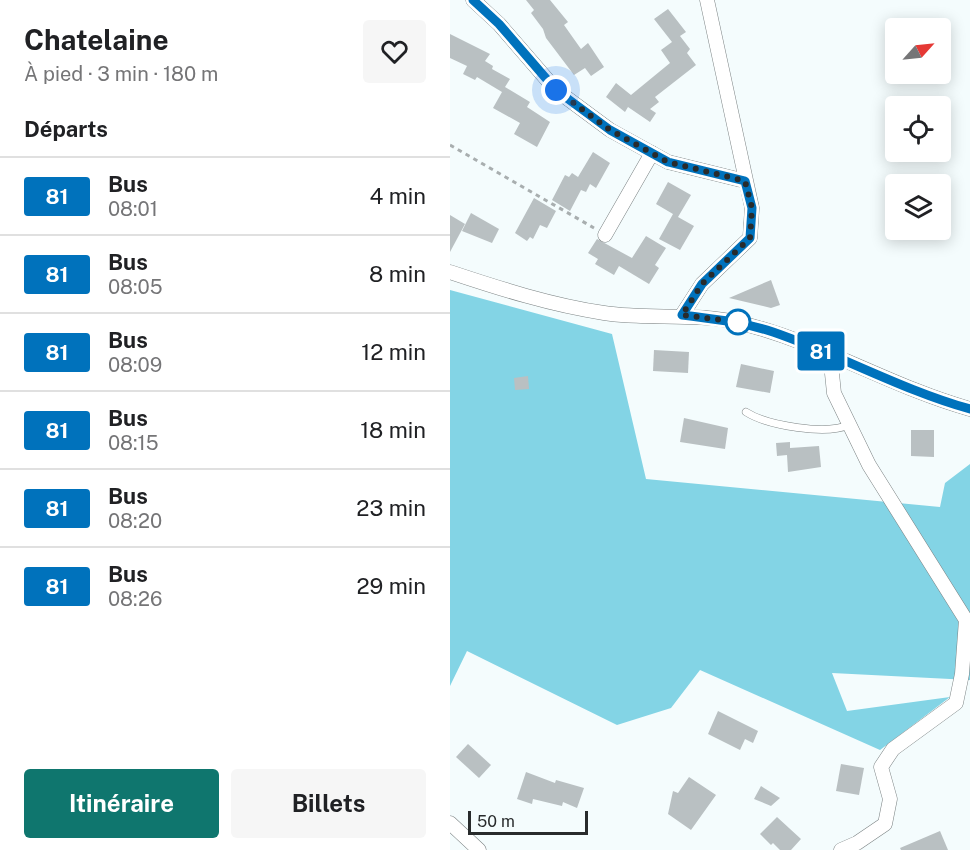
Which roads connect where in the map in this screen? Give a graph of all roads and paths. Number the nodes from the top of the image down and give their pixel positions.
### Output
1 (473, 0) edge
2 (707, 0) edge
3 (450, 145) edge
4 (652, 153) junction
5 (745, 181) junction
6 (605, 235) joint
7 (450, 272) edge
8 (682, 315) junction
9 (830, 354) junction
10 (970, 409) edge
11 (746, 412) dead end
12 (849, 425) junction
13 (450, 824) edge
14 (479, 850) edge
15 (841, 850) edge

1 - 4 street
2 - 5 street
3 - 6 path
4 - 5 street
4 - 6 street
5 - 8 street
7 - 8 street
8 - 9 street
9 - 10 street
9 - 12 street
11 - 12 lane
12 - 15 street
13 - 14 street

